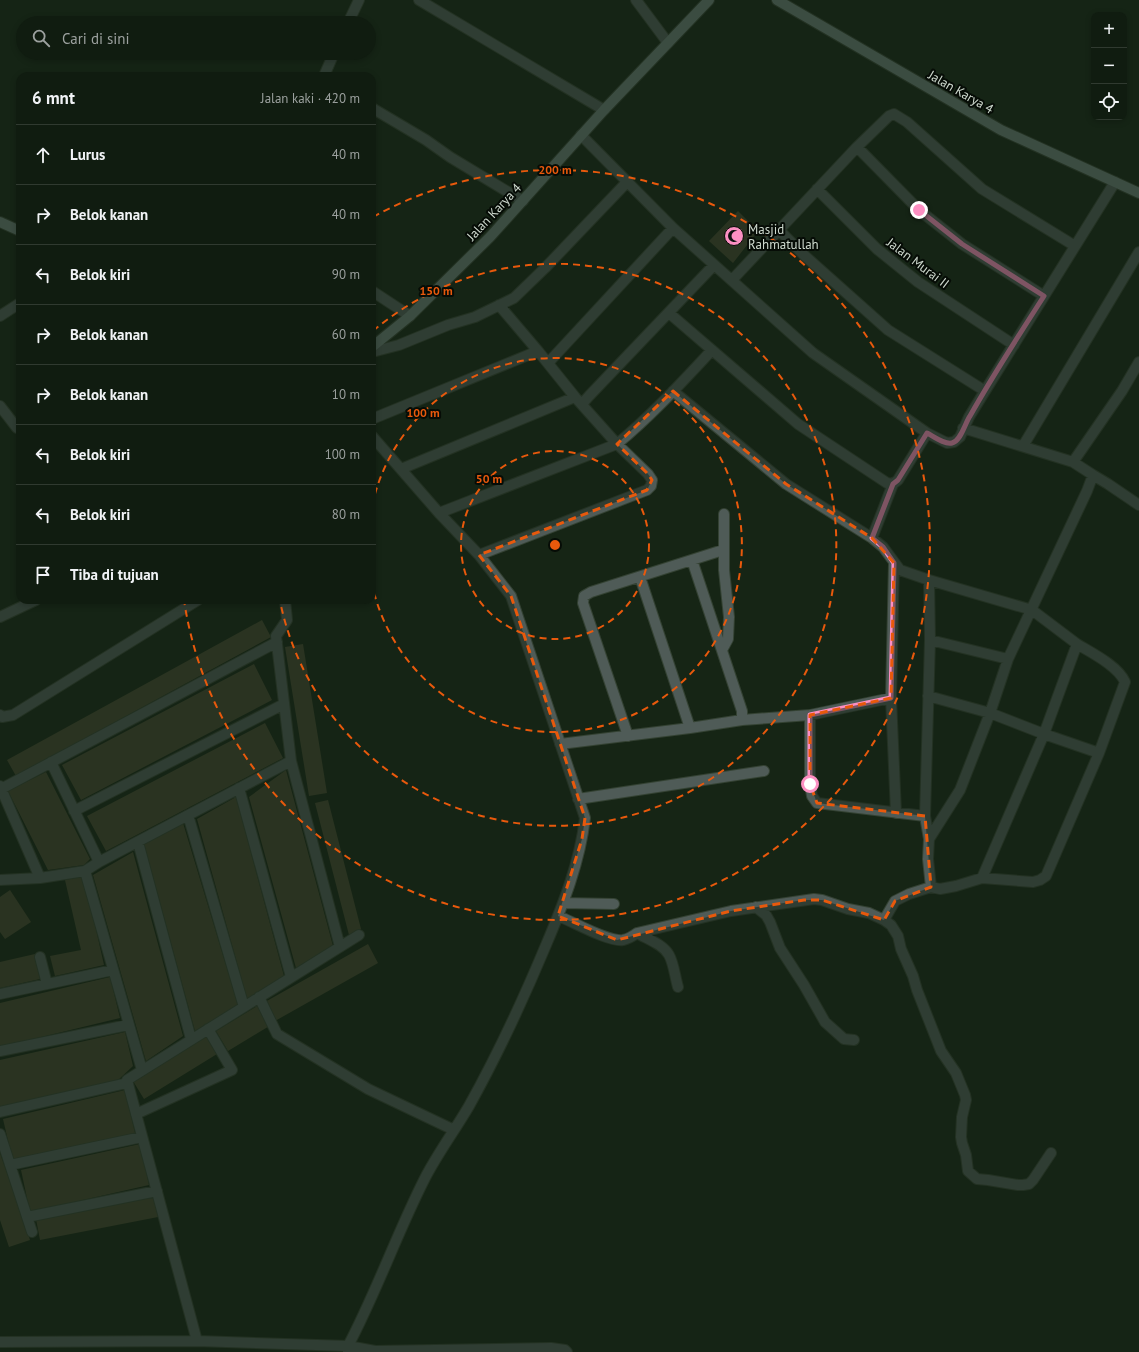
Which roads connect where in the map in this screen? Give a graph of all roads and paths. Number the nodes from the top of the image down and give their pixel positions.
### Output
1 (359, 0) edge
2 (419, 0) edge
3 (636, 0) edge
4 (709, 0) edge
5 (777, 0) edge
6 (351, 16) edge
7 (668, 43) junction
8 (331, 60) edge
9 (326, 72) edge
10 (376, 110) edge
11 (604, 110) junction
12 (581, 135) junction
13 (857, 147) junction
14 (628, 181) junction
15 (1115, 182) junction
16 (817, 188) junction
17 (1139, 193) edge
18 (523, 201) junction
19 (0, 222) edge
20 (673, 228) junction
21 (16, 229) edge
22 (779, 230) junction
23 (1075, 246) junction
24 (1139, 252) edge
25 (714, 265) junction
26 (732, 280) junction
27 (376, 294) edge
28 (1044, 296) junction
29 (499, 305) junction
30 (16, 306) edge
31 (669, 313) junction
32 (0, 316) edge
33 (410, 316) junction
34 (376, 343) edge
35 (1014, 345) junction
36 (712, 350) junction
37 (376, 351) edge
38 (538, 351) junction
39 (548, 362) junction
40 (1139, 362) edge
41 (673, 391) junction
42 (985, 391) junction
43 (575, 397) junction
44 (582, 404) junction
45 (0, 406) edge
46 (376, 417) edge
47 (16, 427) edge
48 (963, 428) junction
49 (927, 433) junction
50 (376, 441) edge
51 (617, 444) junction
52 (1023, 446) junction
53 (1073, 462) junction
54 (401, 469) junction
55 (1093, 475) junction
56 (893, 484) junction
57 (1139, 505) edge
58 (439, 513) junction
59 (724, 514) dead end
60 (872, 538) junction
61 (723, 550) junction
62 (479, 555) junction
63 (692, 560) junction
64 (894, 563) junction
65 (640, 577) junction
66 (929, 580) junction
67 (28, 604) edge
68 (192, 604) edge
69 (285, 604) edge
70 (1032, 610) junction
71 (0, 617) edge
72 (930, 640) junction
73 (277, 642) junction
74 (1077, 644) junction
75 (722, 650) junction
76 (1008, 659) junction
77 (928, 696) junction
78 (891, 698) junction
79 (284, 704) junction
80 (990, 713) junction
81 (0, 715) edge
82 (810, 715) junction
83 (742, 720) junction
84 (690, 728) junction
85 (1044, 734) junction
86 (628, 736) junction
87 (560, 744) junction
88 (1099, 753) junction
89 (290, 761) junction
90 (51, 762) junction
91 (764, 771) dead end
92 (1, 788) edge
93 (239, 788) junction
94 (578, 799) junction
95 (74, 810) junction
96 (896, 812) junction
97 (188, 815) junction
98 (925, 816) junction
99 (929, 839) junction
100 (138, 842) junction
101 (98, 862) junction
102 (85, 871) junction
103 (40, 878) junction
104 (982, 878) junction
105 (0, 880) edge
106 (931, 887) junction
107 (563, 903) junction
108 (614, 904) dead end
109 (756, 907) junction
110 (558, 916) junction
111 (884, 920) junction
112 (637, 933) junction
113 (359, 935) dead end
114 (340, 947) junction
115 (40, 957) dead end
116 (113, 970) junction
117 (291, 977) junction
118 (47, 984) junction
119 (678, 987) dead end
120 (0, 994) edge
121 (259, 997) junction
122 (244, 1007) junction
123 (128, 1025) junction
124 (208, 1029) junction
125 (191, 1039) junction
126 (854, 1040) dead end
127 (0, 1051) edge
128 (142, 1070) junction
129 (128, 1083) junction
130 (0, 1112) edge
131 (136, 1114) junction
132 (454, 1130) junction
133 (0, 1134) edge
134 (142, 1137) junction
135 (1051, 1153) dead end
136 (10, 1165) junction
137 (157, 1190) junction
138 (27, 1217) junction
139 (32, 1232) dead end
140 (197, 1341) junction
141 (216, 1341) junction
142 (0, 1342) edge
143 (348, 1349) edge
144 (216, 1352) edge
145 (567, 1352) edge

1 - 6 street
2 - 11 street
3 - 7 street
4 - 7 main road, Jalan Karya 4
5 - 15 main road, Jalan Karya 4
7 - 11 main road, Jalan Karya 4
8 - 9 street
10 - 18 street
11 - 12 main road, Jalan Karya 4
12 - 14 street
12 - 18 main road, Jalan Karya 4
13 - 16 street
13 - 23 street
13 - 28 street
14 - 20 street
14 - 29 street
15 - 17 main road, Jalan Karya 4
15 - 23 street
16 - 22 street
16 - 35 street, Jalan Murai II
18 - 33 main road, Jalan Karya 4
19 - 21 main road
20 - 25 street
20 - 39 street
22 - 26 street
22 - 42 street
23 - 28 street
24 - 52 street
25 - 26 street
25 - 31 street
26 - 49 street
27 - 33 street
28 - 35 street
29 - 37 street
29 - 38 street
30 - 32 street
31 - 36 street
31 - 44 street
33 - 34 main road, Jalan Karya 4
35 - 42 street
36 - 41 street
36 - 56 street
38 - 39 street
38 - 46 street
39 - 43 street
40 - 53 street
41 - 51 street
41 - 60 street
42 - 48 street
43 - 44 street
43 - 54 street
44 - 51 street
45 - 47 street
48 - 49 street
48 - 52 street
49 - 56 street
50 - 54 street
51 - 58 street
51 - 62 street
52 - 53 street
53 - 55 street
54 - 58 street
55 - 57 street
55 - 70 street
56 - 60 street
58 - 62 street
59 - 61 street
60 - 64 street
61 - 63 street
61 - 75 street
62 - 87 street
63 - 65 street
63 - 75 street
64 - 66 street
64 - 78 street
65 - 84 street
65 - 86 street
66 - 70 street
66 - 72 street
67 - 71 street
68 - 81 street
69 - 73 street
70 - 74 street
70 - 76 street
72 - 76 street
72 - 77 street
73 - 79 street
73 - 90 street
74 - 85 street
74 - 88 street
75 - 83 street
76 - 80 street
77 - 80 street
77 - 98 street
78 - 82 street
78 - 96 street
79 - 89 street
79 - 95 street
80 - 85 street
80 - 99 street
82 - 83 street
82 - 96 street
83 - 84 street
84 - 86 street
85 - 88 street
85 - 104 street
86 - 87 street
87 - 94 street
88 - 104 street
89 - 93 street
89 - 114 street
90 - 92 street
90 - 95 street
91 - 94 street
92 - 103 street
93 - 97 street
93 - 117 street
94 - 107 street
95 - 101 street
96 - 98 street
97 - 100 street
97 - 122 street
98 - 99 street
99 - 106 street
100 - 101 street
100 - 125 street
101 - 102 street
102 - 103 street
102 - 116 street
103 - 105 street
104 - 106 street
106 - 111 street
107 - 108 street
107 - 110 street
109 - 111 street
109 - 112 street
109 - 126 street
110 - 112 street
110 - 132 street
111 - 135 street
112 - 119 street
113 - 114 street
114 - 117 street
115 - 118 street
116 - 118 street
116 - 123 street
117 - 121 street
118 - 120 street
121 - 122 street
121 - 132 street
122 - 124 street
123 - 127 street
123 - 128 street
124 - 125 street
124 - 131 street
125 - 128 street
128 - 129 street
129 - 130 street
129 - 131 street
131 - 134 street
132 - 143 street
133 - 136 street
134 - 136 street
134 - 137 street
136 - 138 street
137 - 138 street
137 - 140 street
138 - 139 street
140 - 141 street
140 - 142 street
141 - 143 street
141 - 144 street
143 - 145 street

